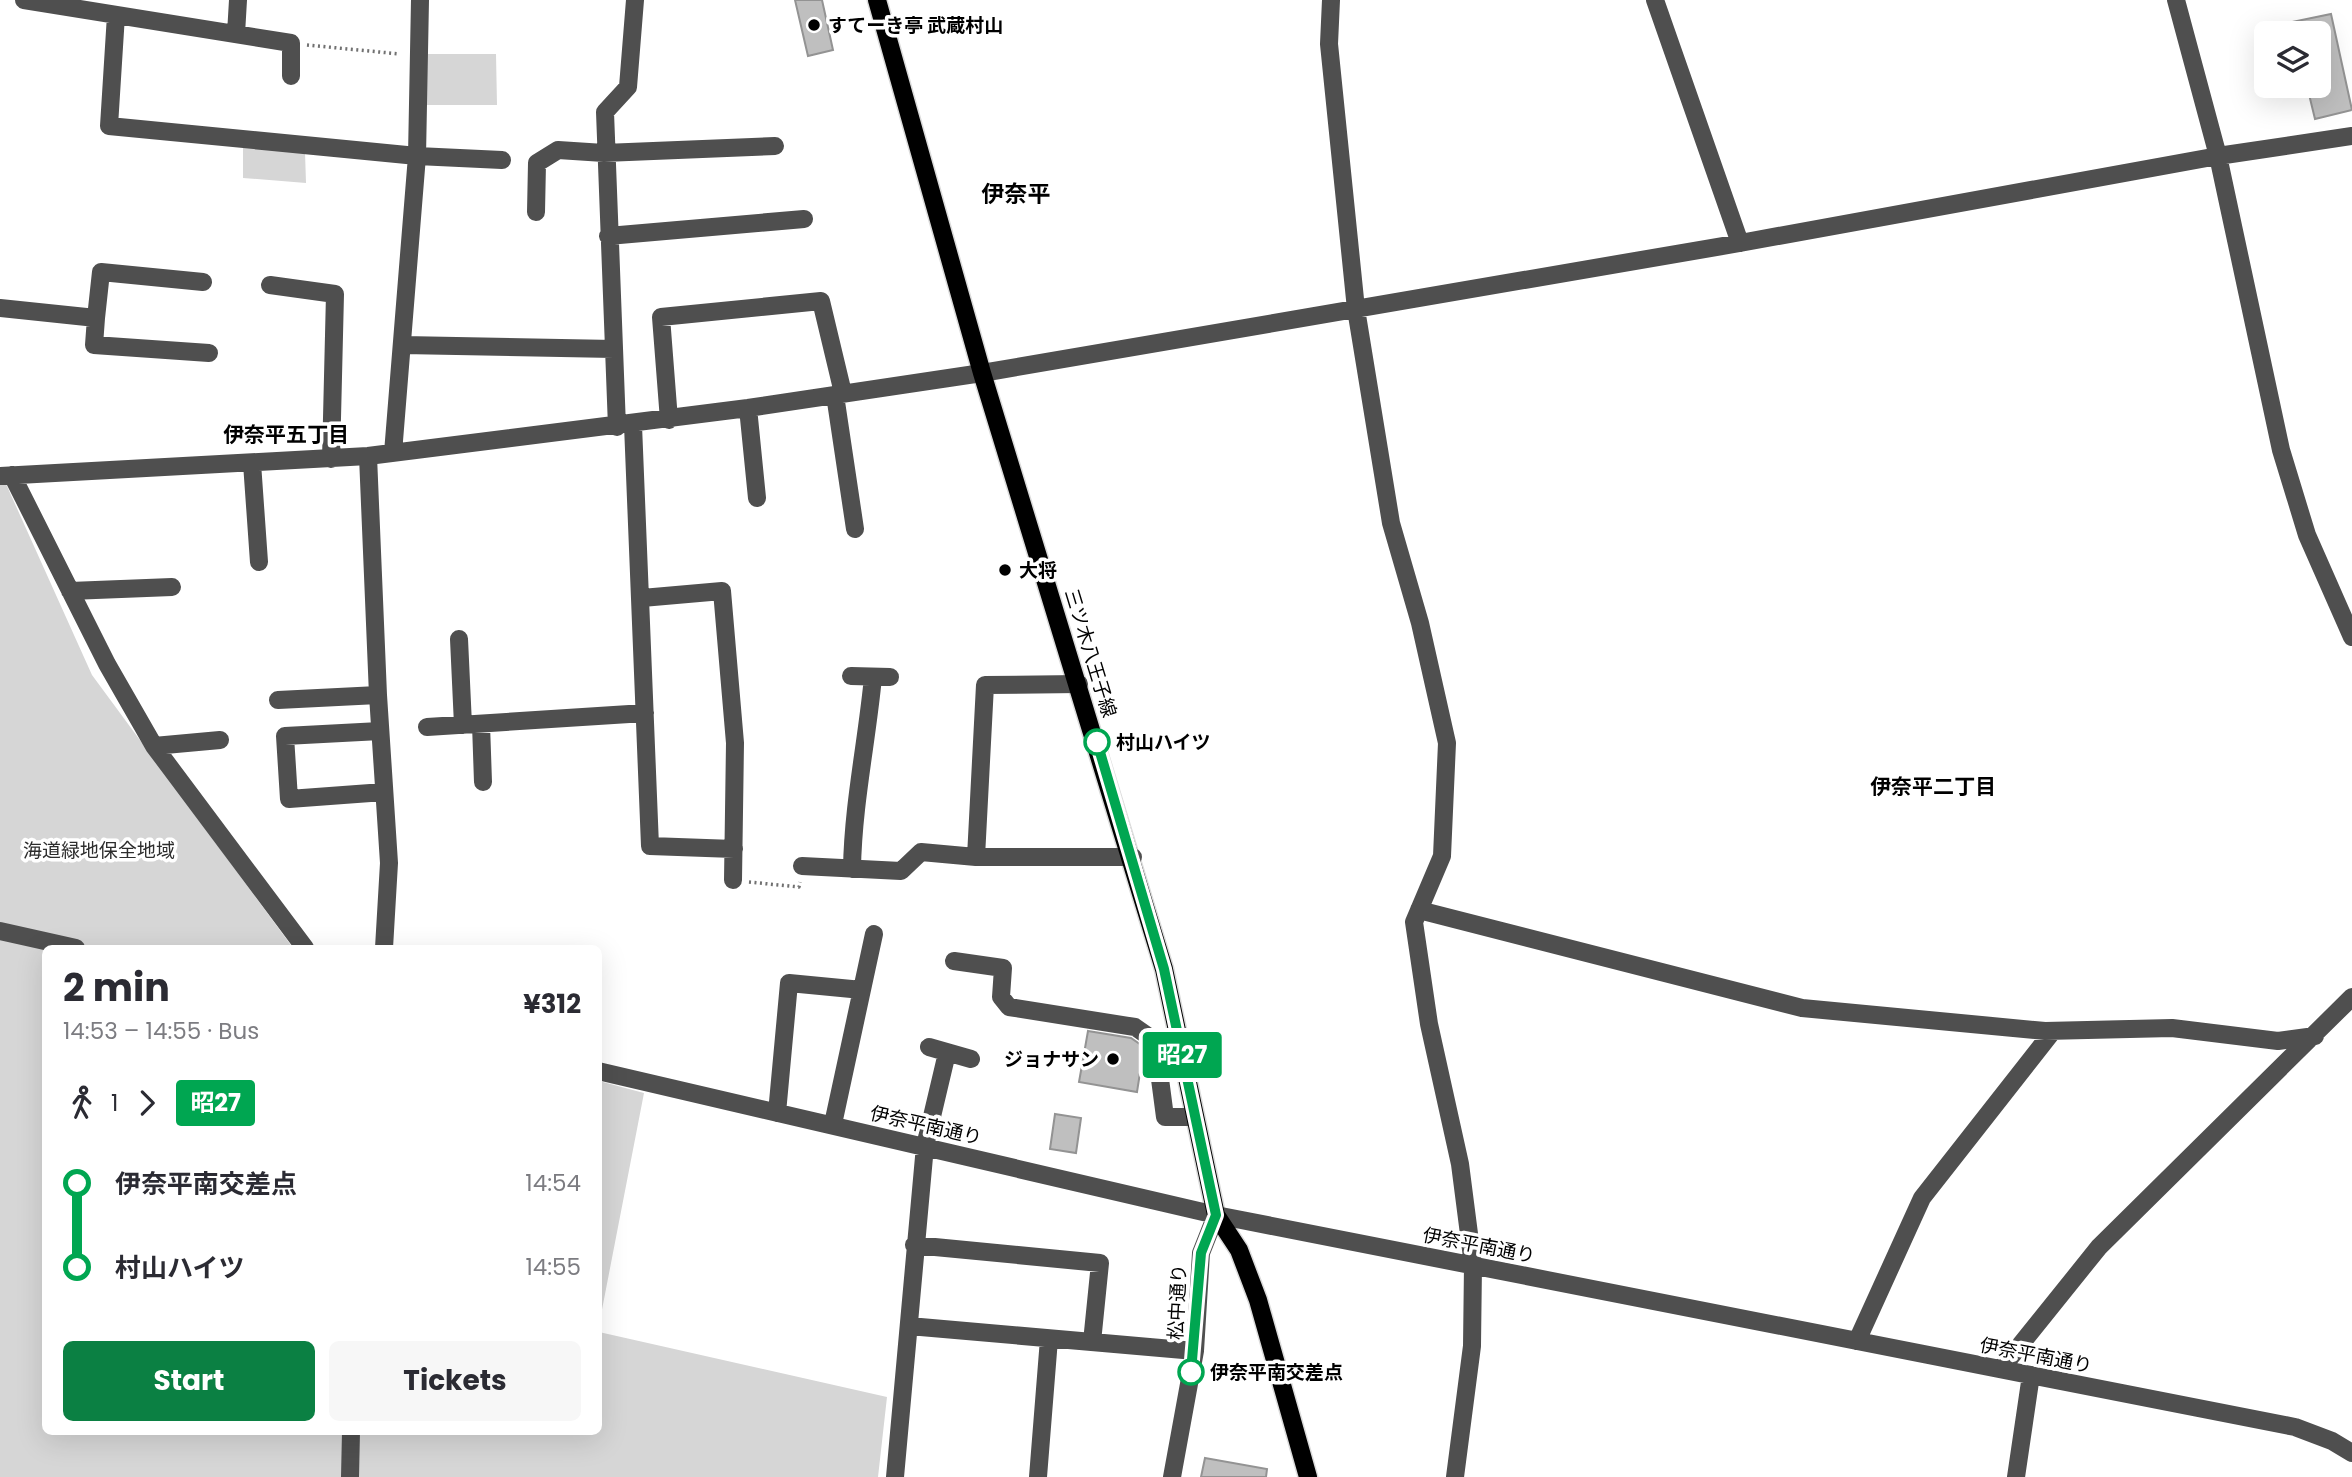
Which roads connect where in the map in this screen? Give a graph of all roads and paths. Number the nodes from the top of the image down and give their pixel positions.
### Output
1 (23, 0) edge
2 (237, 0) edge
3 (420, 0) edge
4 (635, 0) edge
5 (877, 0) edge
6 (1331, 0) edge
7 (1655, 0) edge
8 (2176, 0) edge
9 (116, 15) junction
10 (236, 34) junction
11 (291, 43) junction
12 (420, 56) junction
13 (291, 76) dead end
14 (2352, 136) edge
15 (775, 146) dead end
16 (604, 153) junction
17 (417, 156) junction
18 (2218, 156) junction
19 (502, 160) dead end
20 (536, 212) dead end
21 (804, 219) dead end
22 (608, 236) junction
23 (1740, 243) junction
24 (203, 282) dead end
25 (270, 285) dead end
26 (0, 308) edge
27 (1356, 309) junction
28 (96, 318) junction
29 (403, 345) junction
30 (614, 349) junction
31 (209, 353) dead end
32 (982, 373) junction
33 (839, 394) junction
34 (748, 408) junction
35 (668, 420) junction
36 (625, 426) junction
37 (393, 453) junction
38 (368, 456) junction
39 (331, 458) junction
40 (252, 463) junction
41 (6, 475) edge
42 (757, 498) dead end
43 (855, 529) dead end
44 (259, 562) dead end
45 (172, 587) dead end
46 (70, 591) junction
47 (642, 598) junction
48 (2352, 637) edge
49 (459, 639) dead end
50 (851, 676) dead end
51 (1079, 684) junction
52 (378, 695) junction
53 (278, 701) dead end
54 (645, 713) junction
55 (481, 724) junction
56 (463, 725) junction
57 (427, 727) dead end
58 (380, 731) junction
59 (220, 740) dead end
60 (154, 746) junction
61 (482, 782) dead end
62 (384, 792) junction
63 (734, 849) junction
64 (976, 857) junction
65 (1133, 857) junction
66 (802, 866) joint
67 (852, 869) junction
68 (733, 880) joint
69 (1419, 910) junction
70 (0, 931) edge
71 (874, 934) dead end
72 (63, 945) edge
73 (302, 945) edge
74 (384, 945) edge
75 (954, 961) dead end
76 (862, 990) junction
77 (2352, 997) edge
78 (2053, 1031) junction
79 (2315, 1037) junction
80 (929, 1047) dead end
81 (947, 1053) junction
82 (971, 1059) dead end
83 (602, 1072) edge
84 (777, 1113) junction
85 (1193, 1117) junction
86 (833, 1124) junction
87 (925, 1146) junction
88 (1216, 1215) junction
89 (914, 1245) junction
90 (1473, 1265) junction
91 (909, 1326) junction
92 (1049, 1339) junction
93 (1857, 1341) junction
94 (1092, 1342) junction
95 (1195, 1351) junction
96 (2001, 1369) junction
97 (2031, 1375) junction
98 (351, 1435) edge
99 (2352, 1453) edge
100 (350, 1477) edge
101 (895, 1477) edge
102 (1038, 1477) edge
103 (1172, 1477) edge
104 (1308, 1477) edge
105 (1455, 1477) edge
106 (2016, 1477) edge

1 - 9 street
2 - 10 street
3 - 12 street
4 - 16 street
5 - 32 main road, 三ツ木八王子線
6 - 27 street
7 - 23 street
8 - 18 street
9 - 10 street
9 - 17 street
10 - 11 street
11 - 12 path
11 - 13 street
12 - 17 street
14 - 18 street
15 - 16 street
16 - 20 street
16 - 22 street
17 - 19 street
17 - 29 street
18 - 23 street
18 - 48 street
21 - 22 street
22 - 30 street
23 - 27 street
24 - 28 street
25 - 39 street
26 - 28 street
27 - 32 street
27 - 69 street
28 - 31 street
29 - 30 street
29 - 37 street
30 - 36 street
32 - 33 street
32 - 51 main road, 三ツ木八王子線
33 - 34 street
33 - 35 street
33 - 43 street
34 - 35 street
34 - 42 street
35 - 36 street
36 - 37 street
36 - 47 street
37 - 38 street
38 - 39 street
38 - 52 street
39 - 40 street
40 - 41 street
40 - 44 street
41 - 46 street
45 - 46 street
46 - 60 street
47 - 54 street
47 - 63 street
49 - 56 street
50 - 67 street
51 - 64 street
51 - 65 main road, 三ツ木八王子線
52 - 53 street
52 - 58 street
54 - 55 street
54 - 63 street
55 - 56 street
55 - 61 street
56 - 57 street
58 - 62 street
58 - 62 street
59 - 60 street
60 - 73 street
62 - 74 street
63 - 68 street
64 - 65 street
64 - 67 street
65 - 85 main road, 三ツ木八王子線
66 - 67 street
66 - 68 path
69 - 78 street
69 - 90 street
70 - 72 street
71 - 76 street
75 - 85 street
76 - 84 street
76 - 86 street
77 - 79 street
78 - 79 street
78 - 93 street
79 - 96 street
80 - 81 street
81 - 82 street
81 - 87 street
83 - 84 street, 伊奈平南通り
84 - 86 street, 伊奈平南通り
85 - 88 main road, 三ツ木八王子線
86 - 87 street, 伊奈平南通り
87 - 88 street, 伊奈平南通り
87 - 89 street
88 - 90 street, 伊奈平南通り
88 - 95 street, 松中通り
88 - 104 main road, 三ツ木八王子線
89 - 91 street
89 - 94 street
90 - 93 street, 伊奈平南通り
90 - 105 street
91 - 92 street
91 - 101 street
92 - 94 street
92 - 102 street
93 - 96 street, 伊奈平南通り
94 - 95 street
95 - 103 street, 松中通り
96 - 97 street, 伊奈平南通り
97 - 99 street, 伊奈平南通り
97 - 106 street
98 - 100 street

